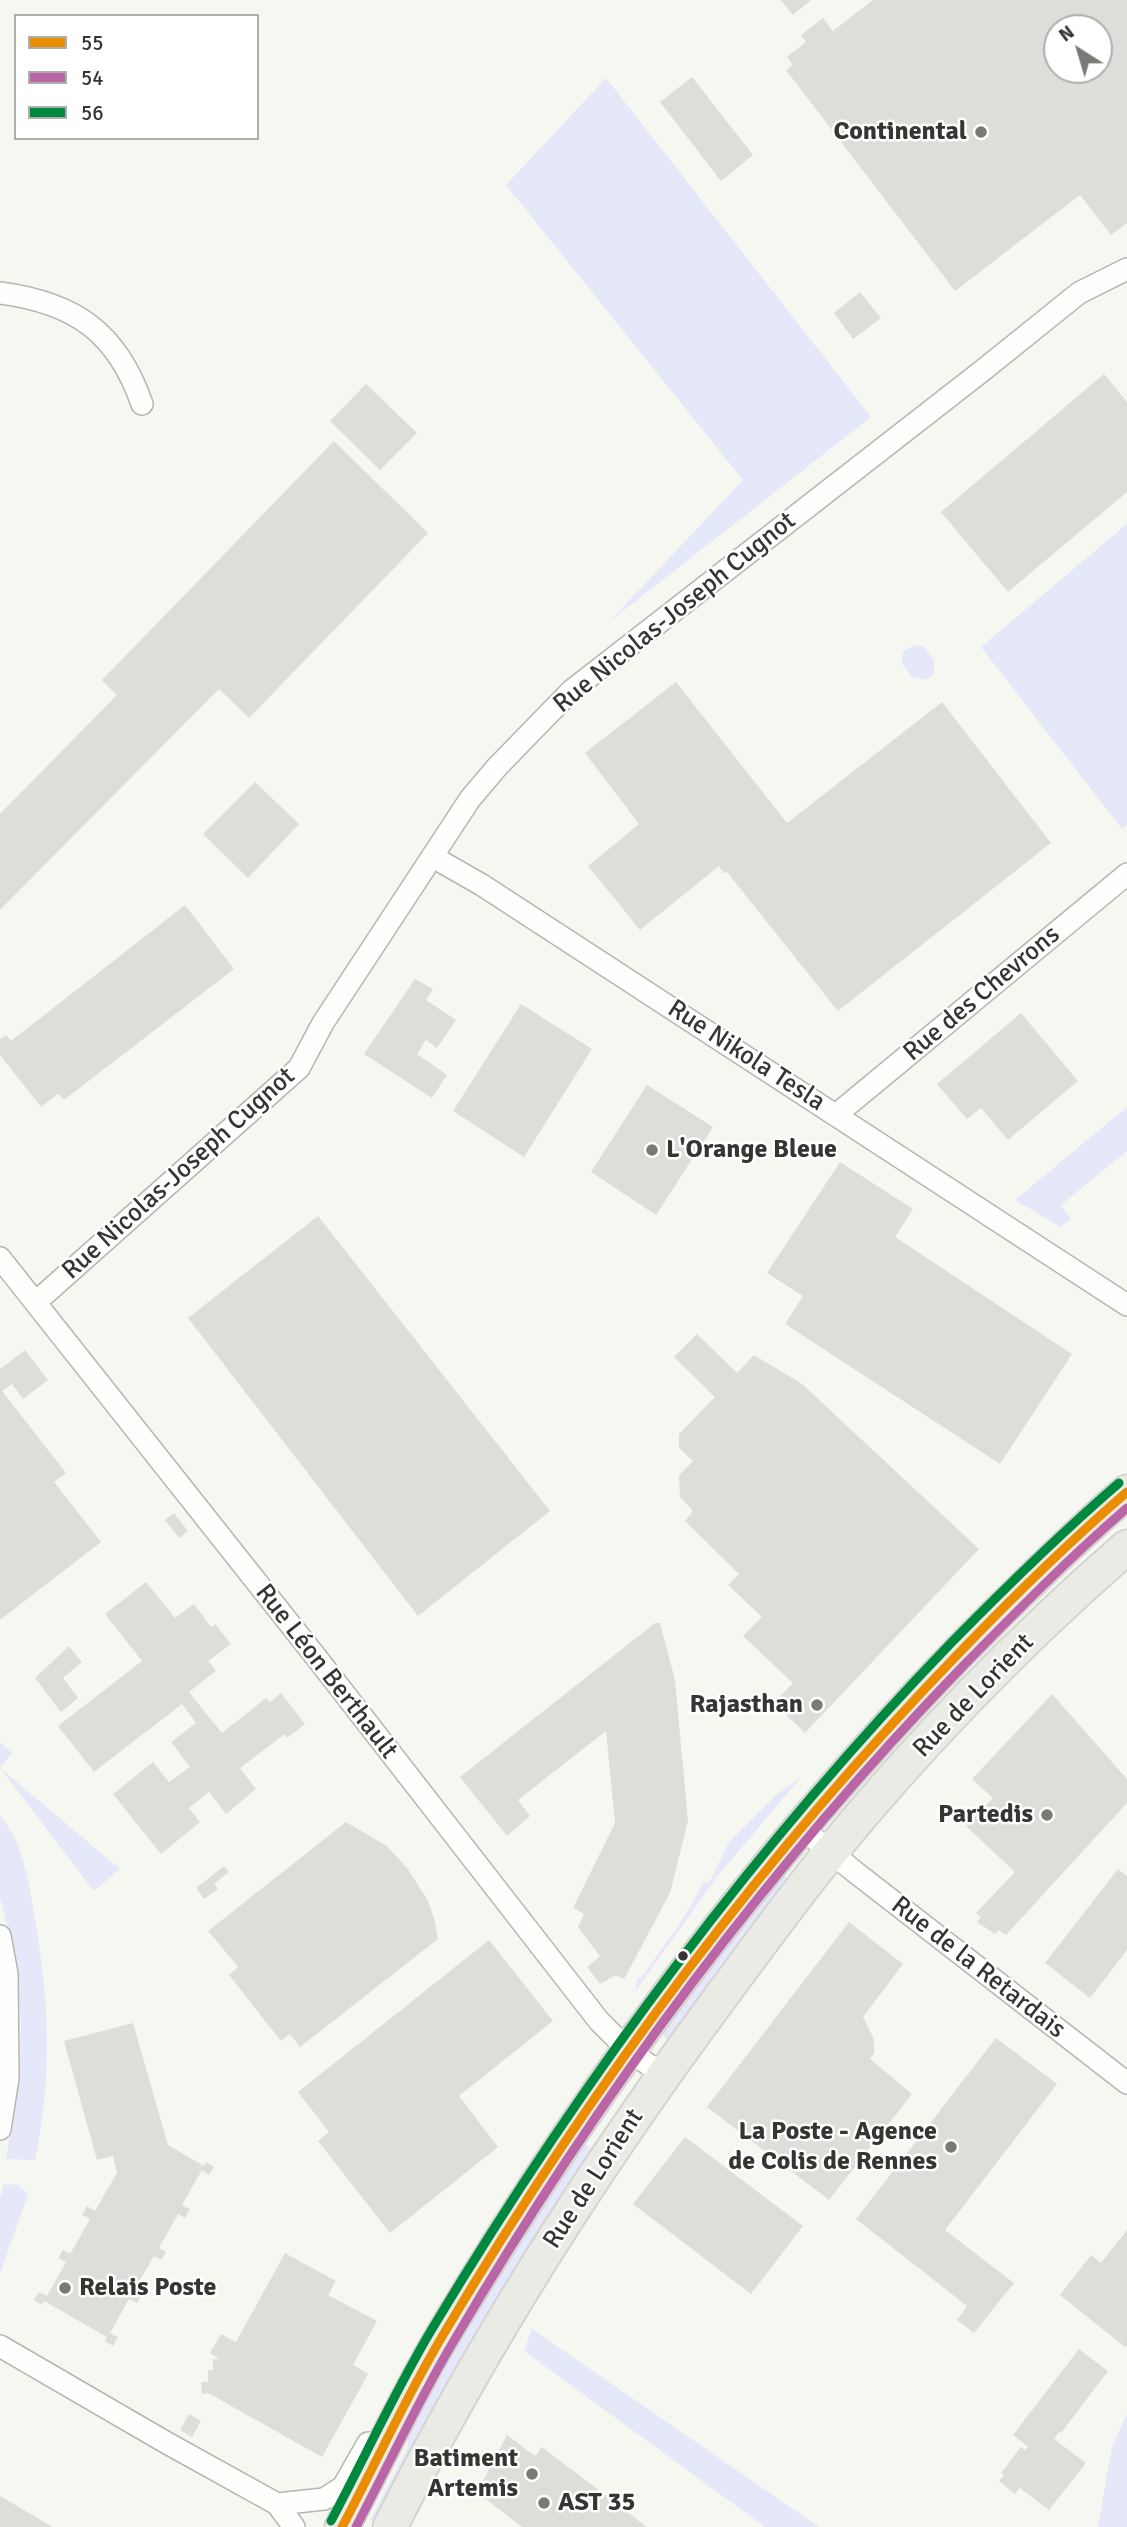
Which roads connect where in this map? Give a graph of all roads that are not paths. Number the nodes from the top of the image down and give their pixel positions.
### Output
1 (1127, 269) edge
2 (0, 293) edge
3 (142, 404) dead end
4 (433, 857) junction
5 (1127, 874) edge
6 (837, 1114) junction
7 (0, 1258) edge
8 (36, 1302) junction
9 (1127, 1305) edge
10 (1127, 1492) edge
11 (1127, 1547) edge
12 (800, 1827) junction
13 (830, 1853) junction
14 (0, 1936) edge
15 (628, 2050) junction
16 (663, 2075) junction
17 (1127, 2083) edge
18 (0, 2129) edge
19 (440, 2339) junction
20 (0, 2346) edge
21 (277, 2504) junction
22 (294, 2527) edge
23 (342, 2527) edge
24 (390, 2527) edge

1 - 4 street, Rue Nicolas-Joseph Cugnot
2 - 3 street
4 - 6 street, Rue Nikola Tesla
4 - 8 street, Rue Nicolas-Joseph Cugnot
5 - 6 street, Rue des Chevrons
6 - 9 street, Rue Nikola Tesla
7 - 8 street, Rue Léon Berthault
8 - 15 street, Rue Léon Berthault
10 - 12 main road, Rue de Lorient
11 - 13 main road, Rue de Lorient
12 - 13 street
12 - 15 main road, Rue de Lorient
13 - 16 main road, Rue de Lorient
13 - 17 street, Rue de la Retardais
14 - 18 street
15 - 16 street, Rue Léon Berthault
15 - 19 main road, Rue de Lorient
16 - 24 main road, Rue de Lorient
19 - 21 street, Rue de Lorient
19 - 23 main road, Rue de Lorient
20 - 21 street
21 - 22 street

